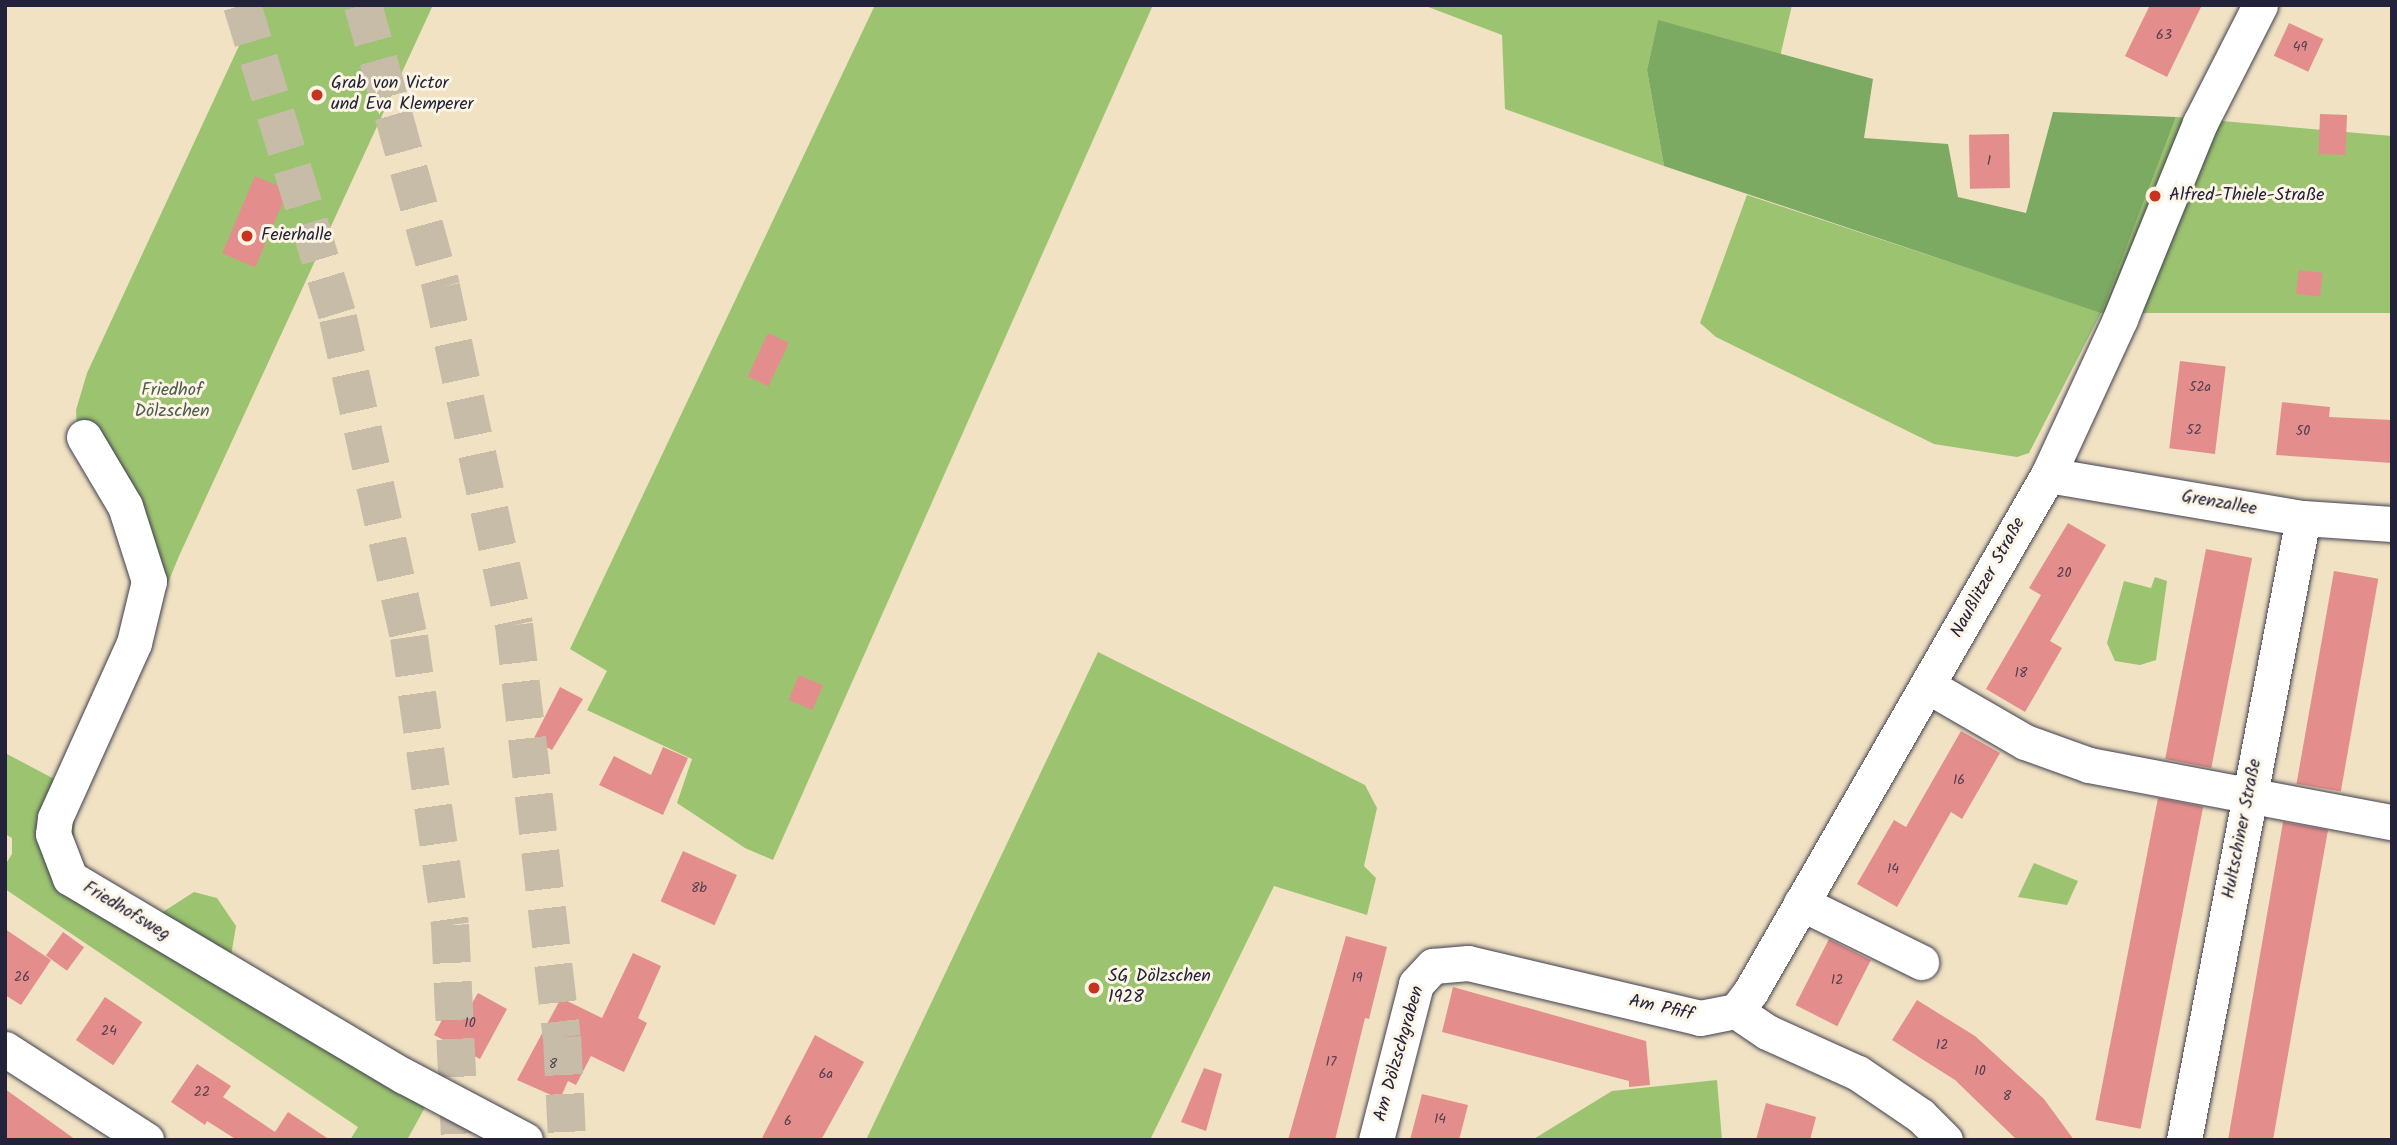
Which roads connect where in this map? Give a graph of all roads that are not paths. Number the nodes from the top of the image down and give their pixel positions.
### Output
1 (2260, 5) edge
2 (84, 437) dead end
3 (2048, 475) junction
4 (2303, 518) junction
5 (2392, 524) edge
6 (1928, 686) junction
7 (2250, 794) junction
8 (2392, 822) edge
9 (1801, 903) junction
10 (1468, 962) joint
11 (1921, 962) dead end
12 (1735, 1010) junction
13 (5, 1049) edge
14 (146, 1140) edge
15 (525, 1140) edge
16 (1376, 1140) edge
17 (1945, 1140) edge
18 (2183, 1140) edge

1 - 3 street, Naußlitzer Straße
2 - 15 street, Friedhofsweg
3 - 4 street, Grenzallee
3 - 6 street, Naußlitzer Straße
4 - 5 street, Grenzallee
4 - 7 street, Hultschiner Straße
6 - 7 street
6 - 9 street, Naußlitzer Straße
7 - 8 street
7 - 18 street, Hultschiner Straße
9 - 11 street
9 - 12 street, Naußlitzer Straße
10 - 12 street, Am Pfiff
10 - 16 street, Am Dölzschgraben
12 - 17 street
13 - 14 street

